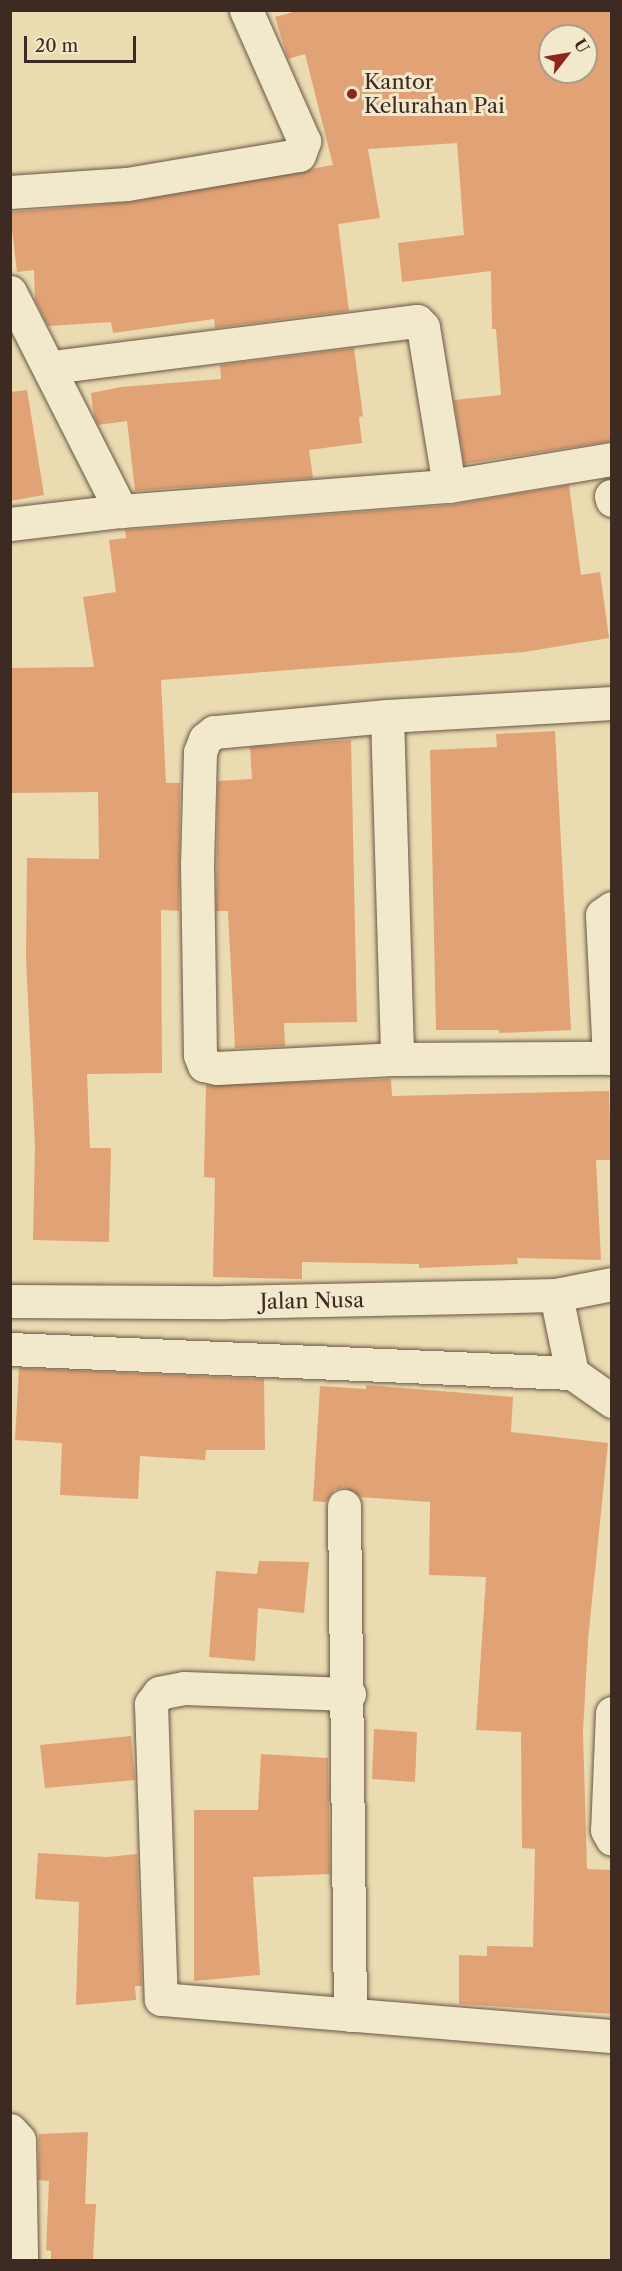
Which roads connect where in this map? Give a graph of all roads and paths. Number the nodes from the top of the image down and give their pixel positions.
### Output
1 (246, 10) edge
2 (10, 192) edge
3 (10, 292) edge
4 (33, 355) edge
5 (612, 459) edge
6 (449, 486) junction
7 (122, 511) junction
8 (10, 524) edge
9 (612, 703) edge
10 (387, 716) junction
11 (612, 908) edge
12 (610, 1058) edge
13 (397, 1059) junction
14 (612, 1284) edge
15 (556, 1295) junction
16 (10, 1301) edge
17 (10, 1349) edge
18 (572, 1373) junction
19 (612, 1401) edge
20 (344, 1506) dead end
21 (349, 1694) junction
22 (612, 1713) edge
23 (612, 1839) edge
24 (350, 2015) junction
25 (612, 2036) edge
26 (10, 2130) edge
27 (21, 2260) edge

1 - 2 street
3 - 4 street
4 - 6 street
4 - 7 street
5 - 6 street
6 - 7 street
7 - 8 street
9 - 10 street
10 - 13 street
10 - 13 street
11 - 12 street
12 - 13 street
14 - 15 street, Jalan Nusa
15 - 16 street, Jalan Nusa
15 - 18 street
17 - 18 street
18 - 19 street
20 - 21 street
21 - 24 street
21 - 24 street
22 - 23 street
24 - 25 street
26 - 27 street

